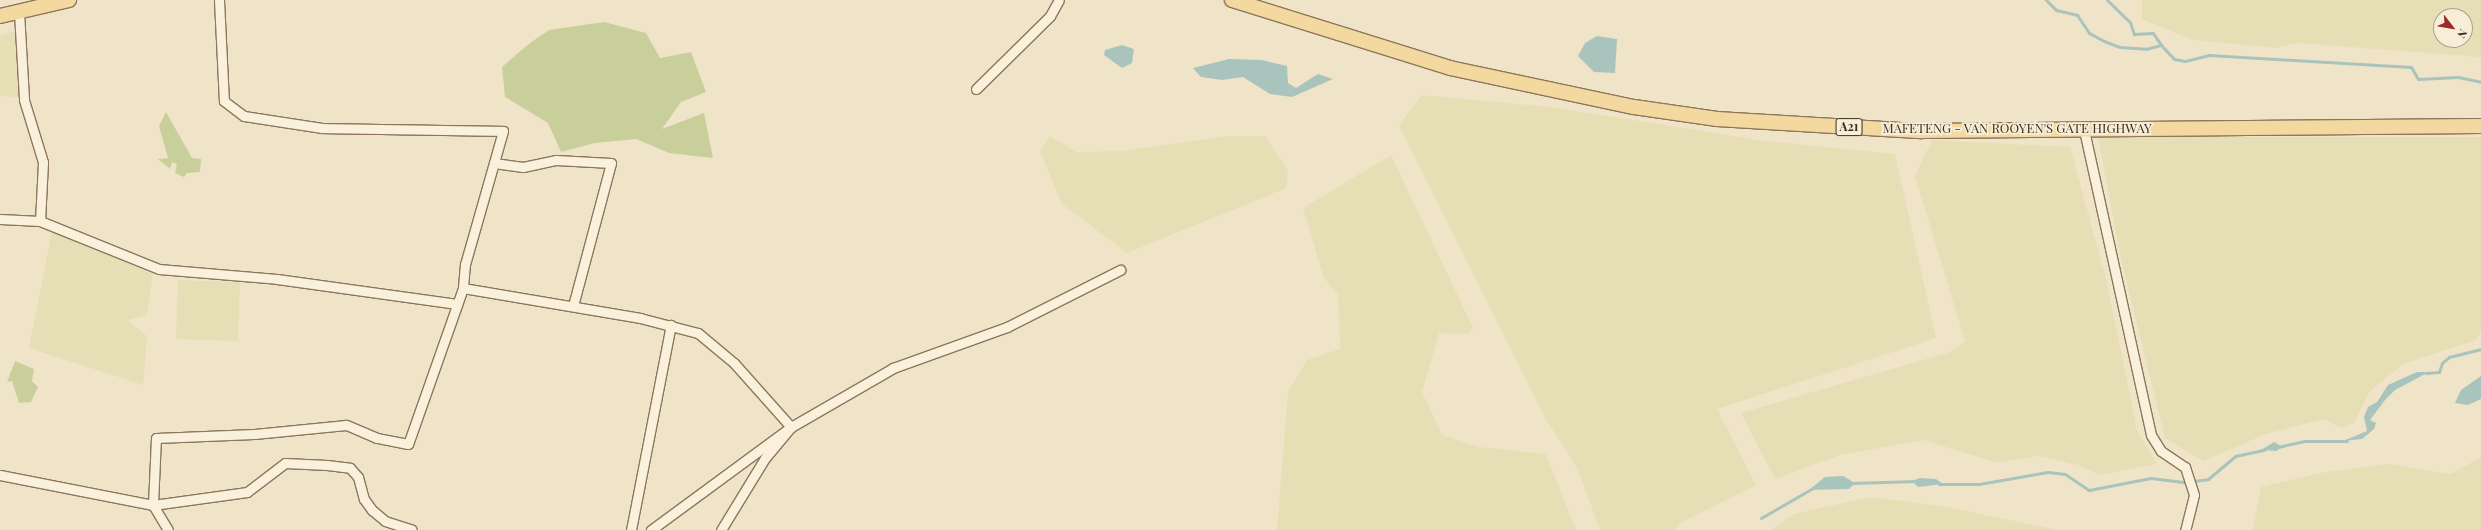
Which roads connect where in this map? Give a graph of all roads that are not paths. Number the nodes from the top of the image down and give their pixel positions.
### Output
1 (69, 0) edge
2 (219, 0) edge
3 (1059, 0) edge
4 (1232, 0) edge
5 (19, 12) junction
6 (0, 16) edge
7 (976, 89) dead end
8 (2481, 126) edge
9 (2084, 130) junction
10 (494, 163) junction
11 (0, 219) edge
12 (40, 221) junction
13 (1120, 270) dead end
14 (463, 288) junction
15 (457, 304) junction
16 (573, 306) junction
17 (671, 325) junction
18 (791, 427) junction
19 (0, 475) edge
20 (153, 505) junction
21 (168, 530) edge
22 (412, 530) edge
23 (631, 530) edge
24 (651, 530) edge
25 (721, 530) edge
26 (2185, 530) edge

1 - 5 main road
2 - 10 street
3 - 7 street
4 - 9 main road, MAFETENG - VAN ROOYEN'S GATE HIGHWAY / A21
5 - 6 main road
5 - 12 street
8 - 9 main road, MAFETENG - VAN ROOYEN'S GATE HIGHWAY / A21
9 - 26 street
10 - 14 street
10 - 16 street
11 - 12 street
12 - 15 street
13 - 18 street
14 - 15 street
14 - 16 street
15 - 20 street
16 - 17 street
17 - 18 street
17 - 23 street
18 - 24 street
18 - 25 street
19 - 20 street
20 - 21 street
20 - 22 street

